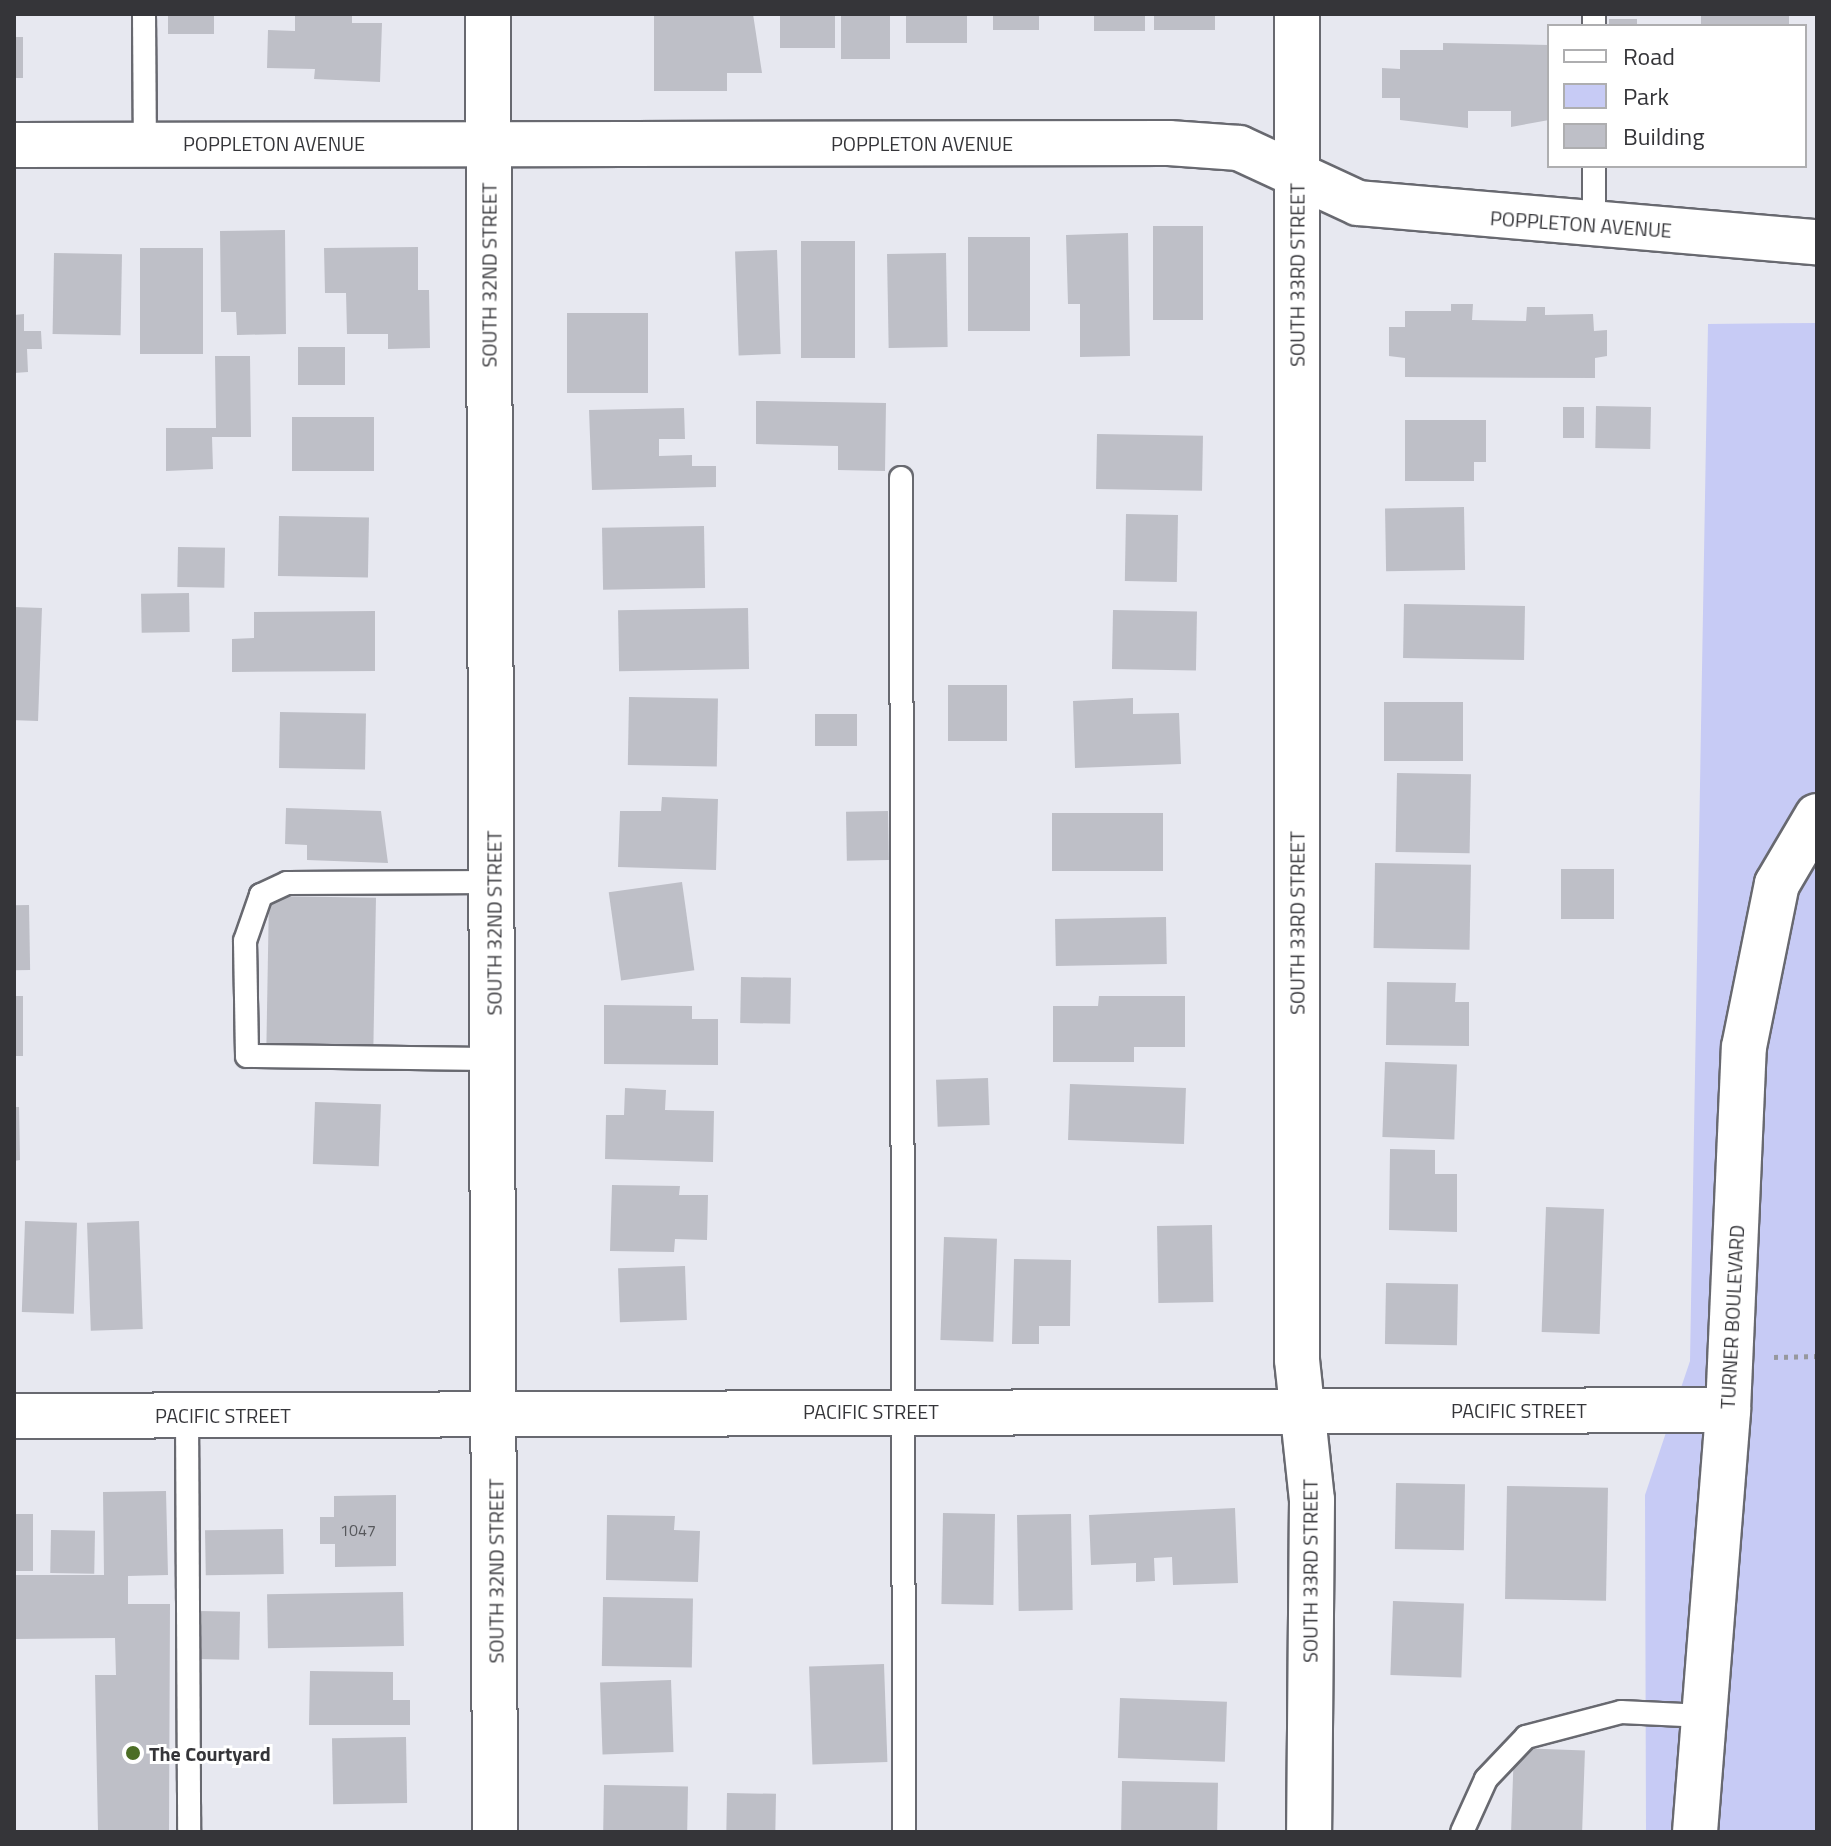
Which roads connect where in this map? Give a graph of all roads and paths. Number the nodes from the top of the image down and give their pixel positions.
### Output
1 (144, 14) edge
2 (488, 14) edge
3 (1297, 14) edge
4 (488, 142) junction
5 (145, 144) junction
6 (14, 145) edge
7 (1594, 168) edge
8 (1297, 175) junction
9 (1594, 225) junction
10 (1817, 242) edge
11 (901, 478) dead end
12 (1817, 816) edge
13 (493, 882) junction
14 (495, 1059) junction
15 (1303, 1410) junction
16 (1728, 1410) junction
17 (906, 1411) junction
18 (497, 1414) junction
19 (187, 1415) junction
20 (14, 1416) edge
21 (1704, 1716) junction
22 (189, 1832) edge
23 (495, 1832) edge
24 (904, 1832) edge
25 (1309, 1832) edge
26 (1462, 1832) edge
27 (1695, 1832) edge

1 - 5 lane
2 - 4 street, SOUTH 32ND STREET
3 - 8 street, SOUTH 33RD STREET
4 - 5 street, POPPLETON AVENUE
4 - 8 street, POPPLETON AVENUE
4 - 13 street, SOUTH 32ND STREET
5 - 6 street, POPPLETON AVENUE
7 - 9 lane
8 - 9 street, POPPLETON AVENUE
8 - 15 street, SOUTH 33RD STREET
9 - 10 street, POPPLETON AVENUE
11 - 17 lane
12 - 16 street, TURNER BOULEVARD
13 - 14 street, SOUTH 32ND STREET
13 - 14 lane
14 - 18 street, SOUTH 32ND STREET
15 - 16 street, PACIFIC STREET
15 - 17 street, PACIFIC STREET
15 - 25 street, SOUTH 33RD STREET
16 - 21 street, TURNER BOULEVARD
17 - 18 street, PACIFIC STREET
17 - 24 lane
18 - 19 street, PACIFIC STREET
18 - 23 street, SOUTH 32ND STREET
19 - 20 street, PACIFIC STREET
19 - 22 lane
21 - 26 lane
21 - 27 street, TURNER BOULEVARD

